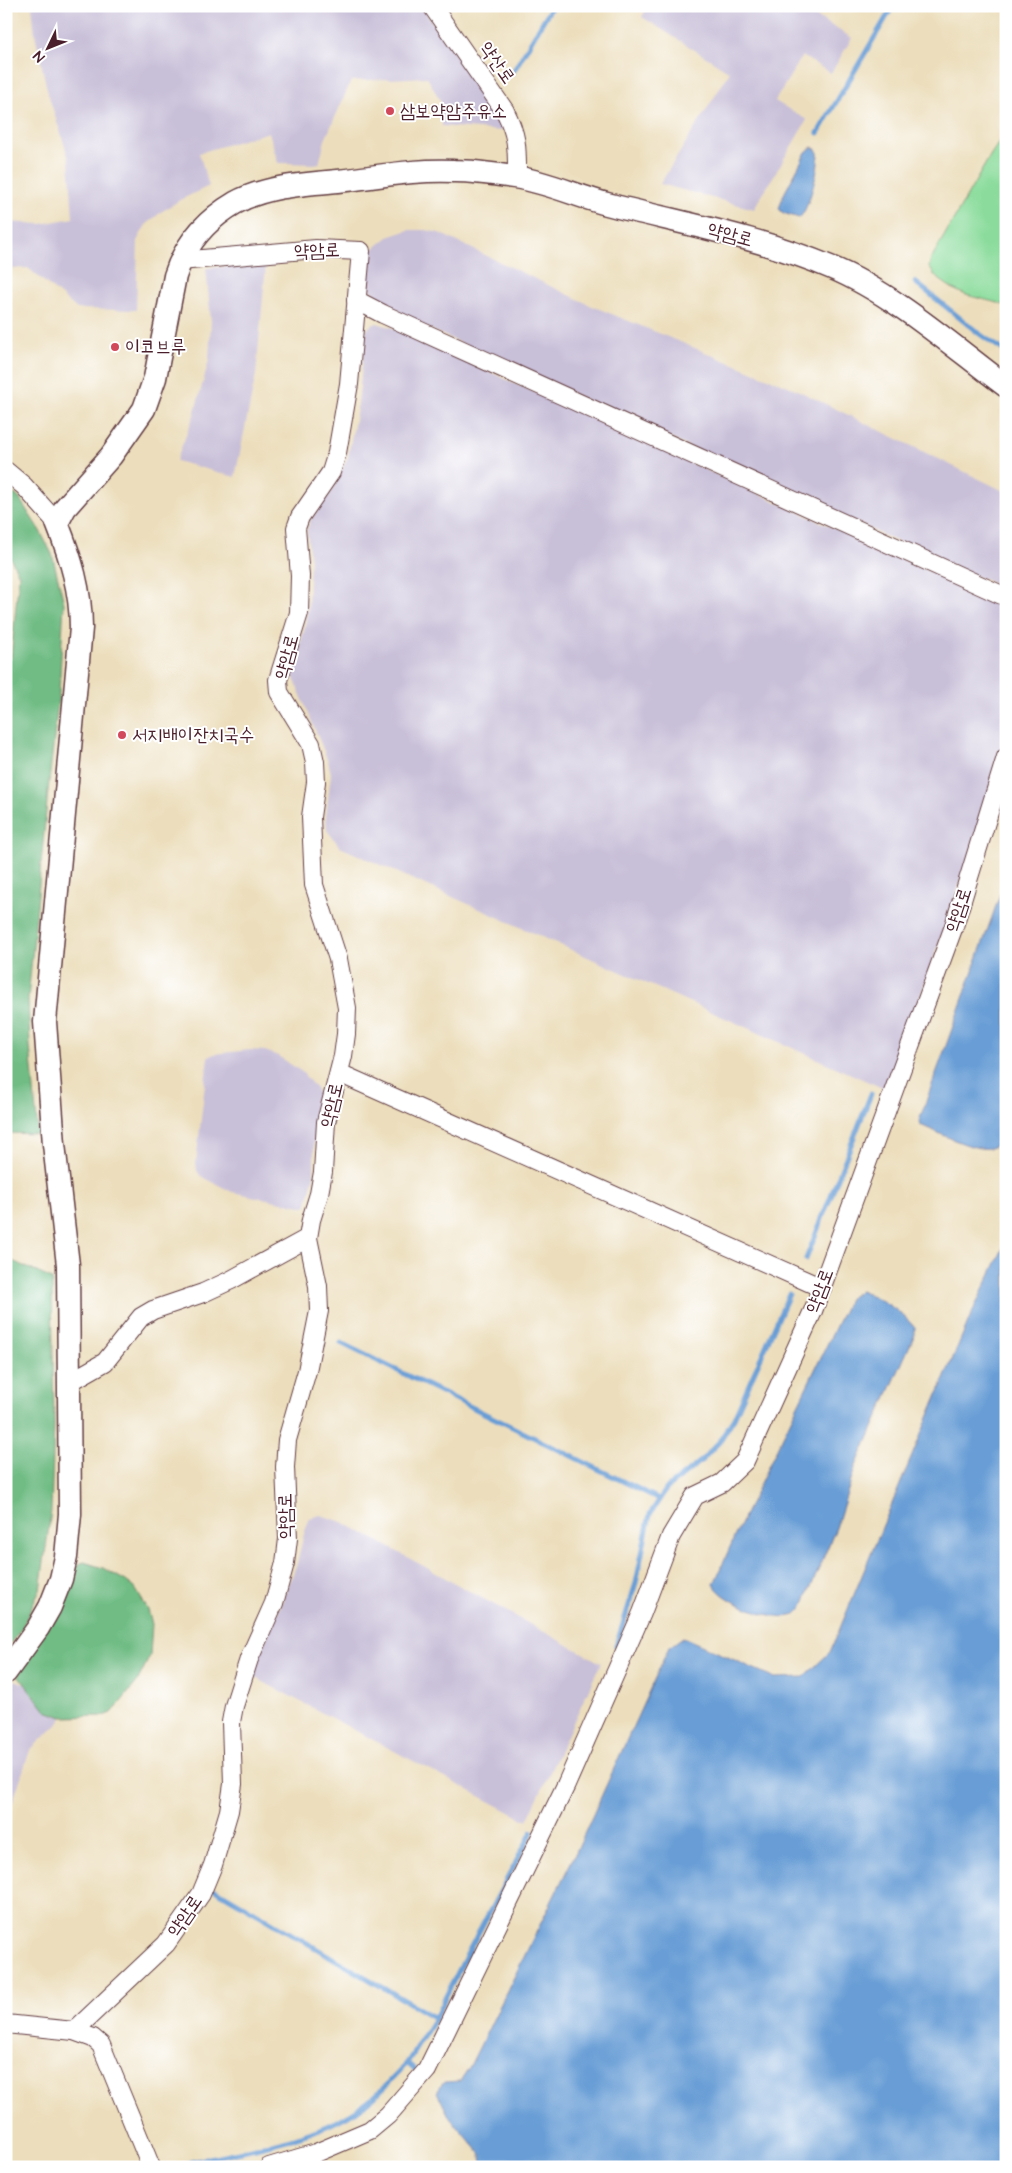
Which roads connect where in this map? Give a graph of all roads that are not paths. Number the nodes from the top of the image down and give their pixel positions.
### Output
1 (432, 6) edge
2 (517, 177) junction
3 (180, 261) junction
4 (356, 300) junction
5 (1006, 386) edge
6 (6, 470) edge
7 (57, 523) junction
8 (1006, 597) edge
9 (1006, 757) edge
10 (339, 1073) junction
11 (308, 1238) junction
12 (822, 1288) junction
13 (68, 1383) junction
14 (6, 1672) edge
15 (6, 2024) edge
16 (74, 2031) junction
17 (151, 2167) edge
18 (269, 2167) edge

1 - 2 street, 약산로
2 - 3 street, 약암로
2 - 5 street, 약암로
3 - 4 street, 약암로
3 - 7 street, 약암로
4 - 8 street
4 - 10 street, 약암로
6 - 7 street
7 - 13 street
9 - 12 street, 약암로
10 - 11 street, 약암로
10 - 12 street
11 - 13 street
11 - 16 street, 약암로
12 - 18 street, 약암로
13 - 14 street
15 - 16 street
16 - 17 street

